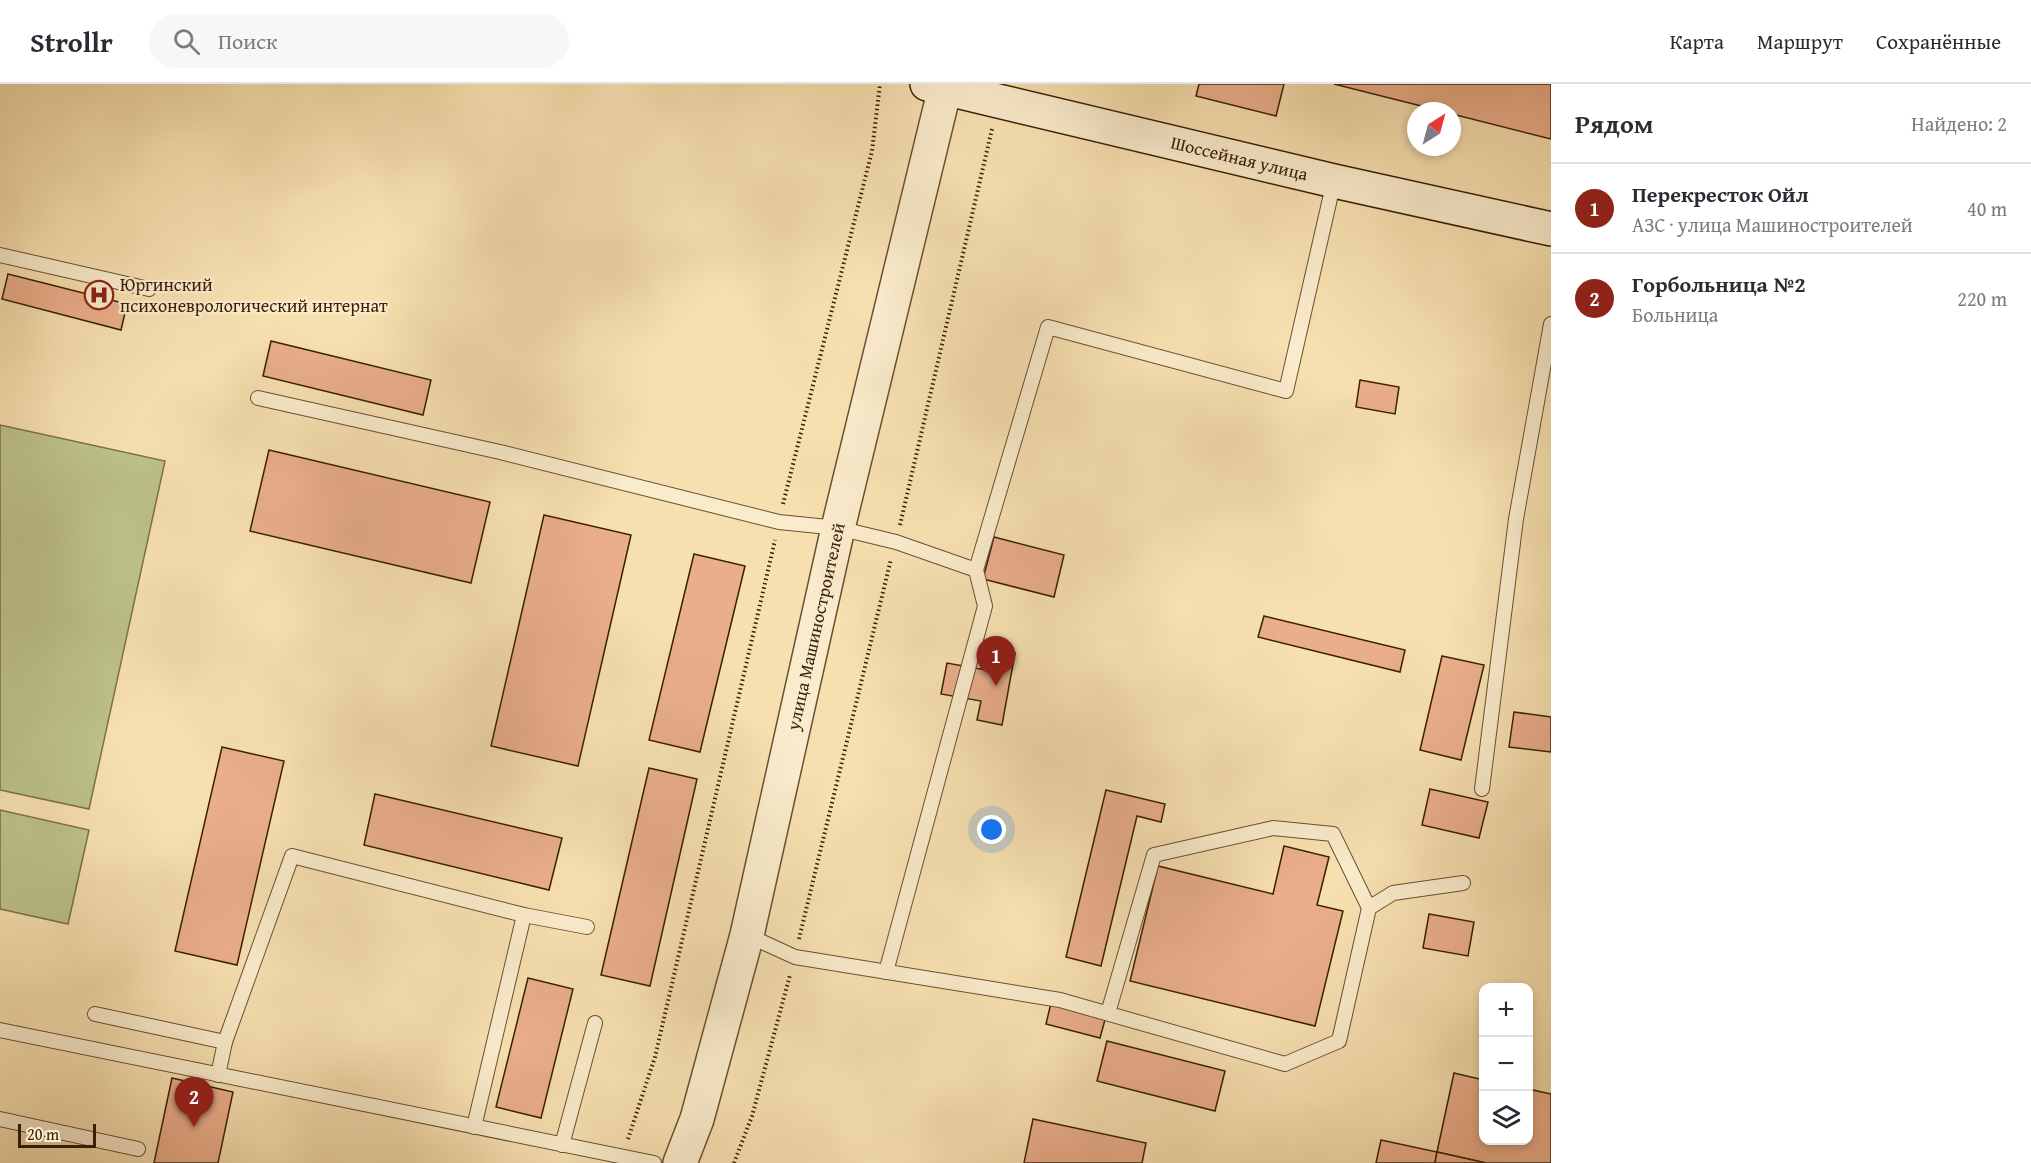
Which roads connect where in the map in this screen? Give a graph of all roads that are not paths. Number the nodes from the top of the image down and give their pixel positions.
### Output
1 (940, 86) edge
2 (1334, 181) junction
3 (1551, 229) edge
4 (0, 255) edge
5 (149, 289) dead end
6 (1551, 324) edge
7 (258, 398) dead end
8 (838, 528) junction
9 (976, 570) junction
10 (1482, 789) dead end
11 (1463, 883) dead end
12 (1370, 908) junction
13 (524, 915) junction
14 (587, 927) dead end
15 (747, 935) junction
16 (886, 972) junction
17 (1108, 1013) junction
18 (95, 1014) dead end
19 (595, 1023) dead end
20 (0, 1030) edge
21 (225, 1042) junction
22 (218, 1075) junction
23 (0, 1119) edge
24 (474, 1127) junction
25 (562, 1145) junction
26 (138, 1149) dead end
27 (654, 1163) edge
28 (680, 1163) edge

1 - 2 street, Шоссейная улица
1 - 8 street, улица Машиностроителей
2 - 3 street, Шоссейная улица
2 - 9 lane
4 - 5 lane
6 - 10 lane
7 - 8 lane
8 - 9 lane
8 - 15 street, улица Машиностроителей
9 - 16 lane
11 - 12 lane
12 - 17 lane
12 - 17 lane
13 - 14 lane
13 - 21 lane
13 - 24 lane
15 - 16 lane
15 - 28 street, улица Машиностроителей
16 - 17 lane
18 - 21 lane
19 - 25 lane
20 - 22 lane
21 - 22 lane
22 - 24 lane
23 - 26 lane
24 - 25 lane
25 - 27 lane

